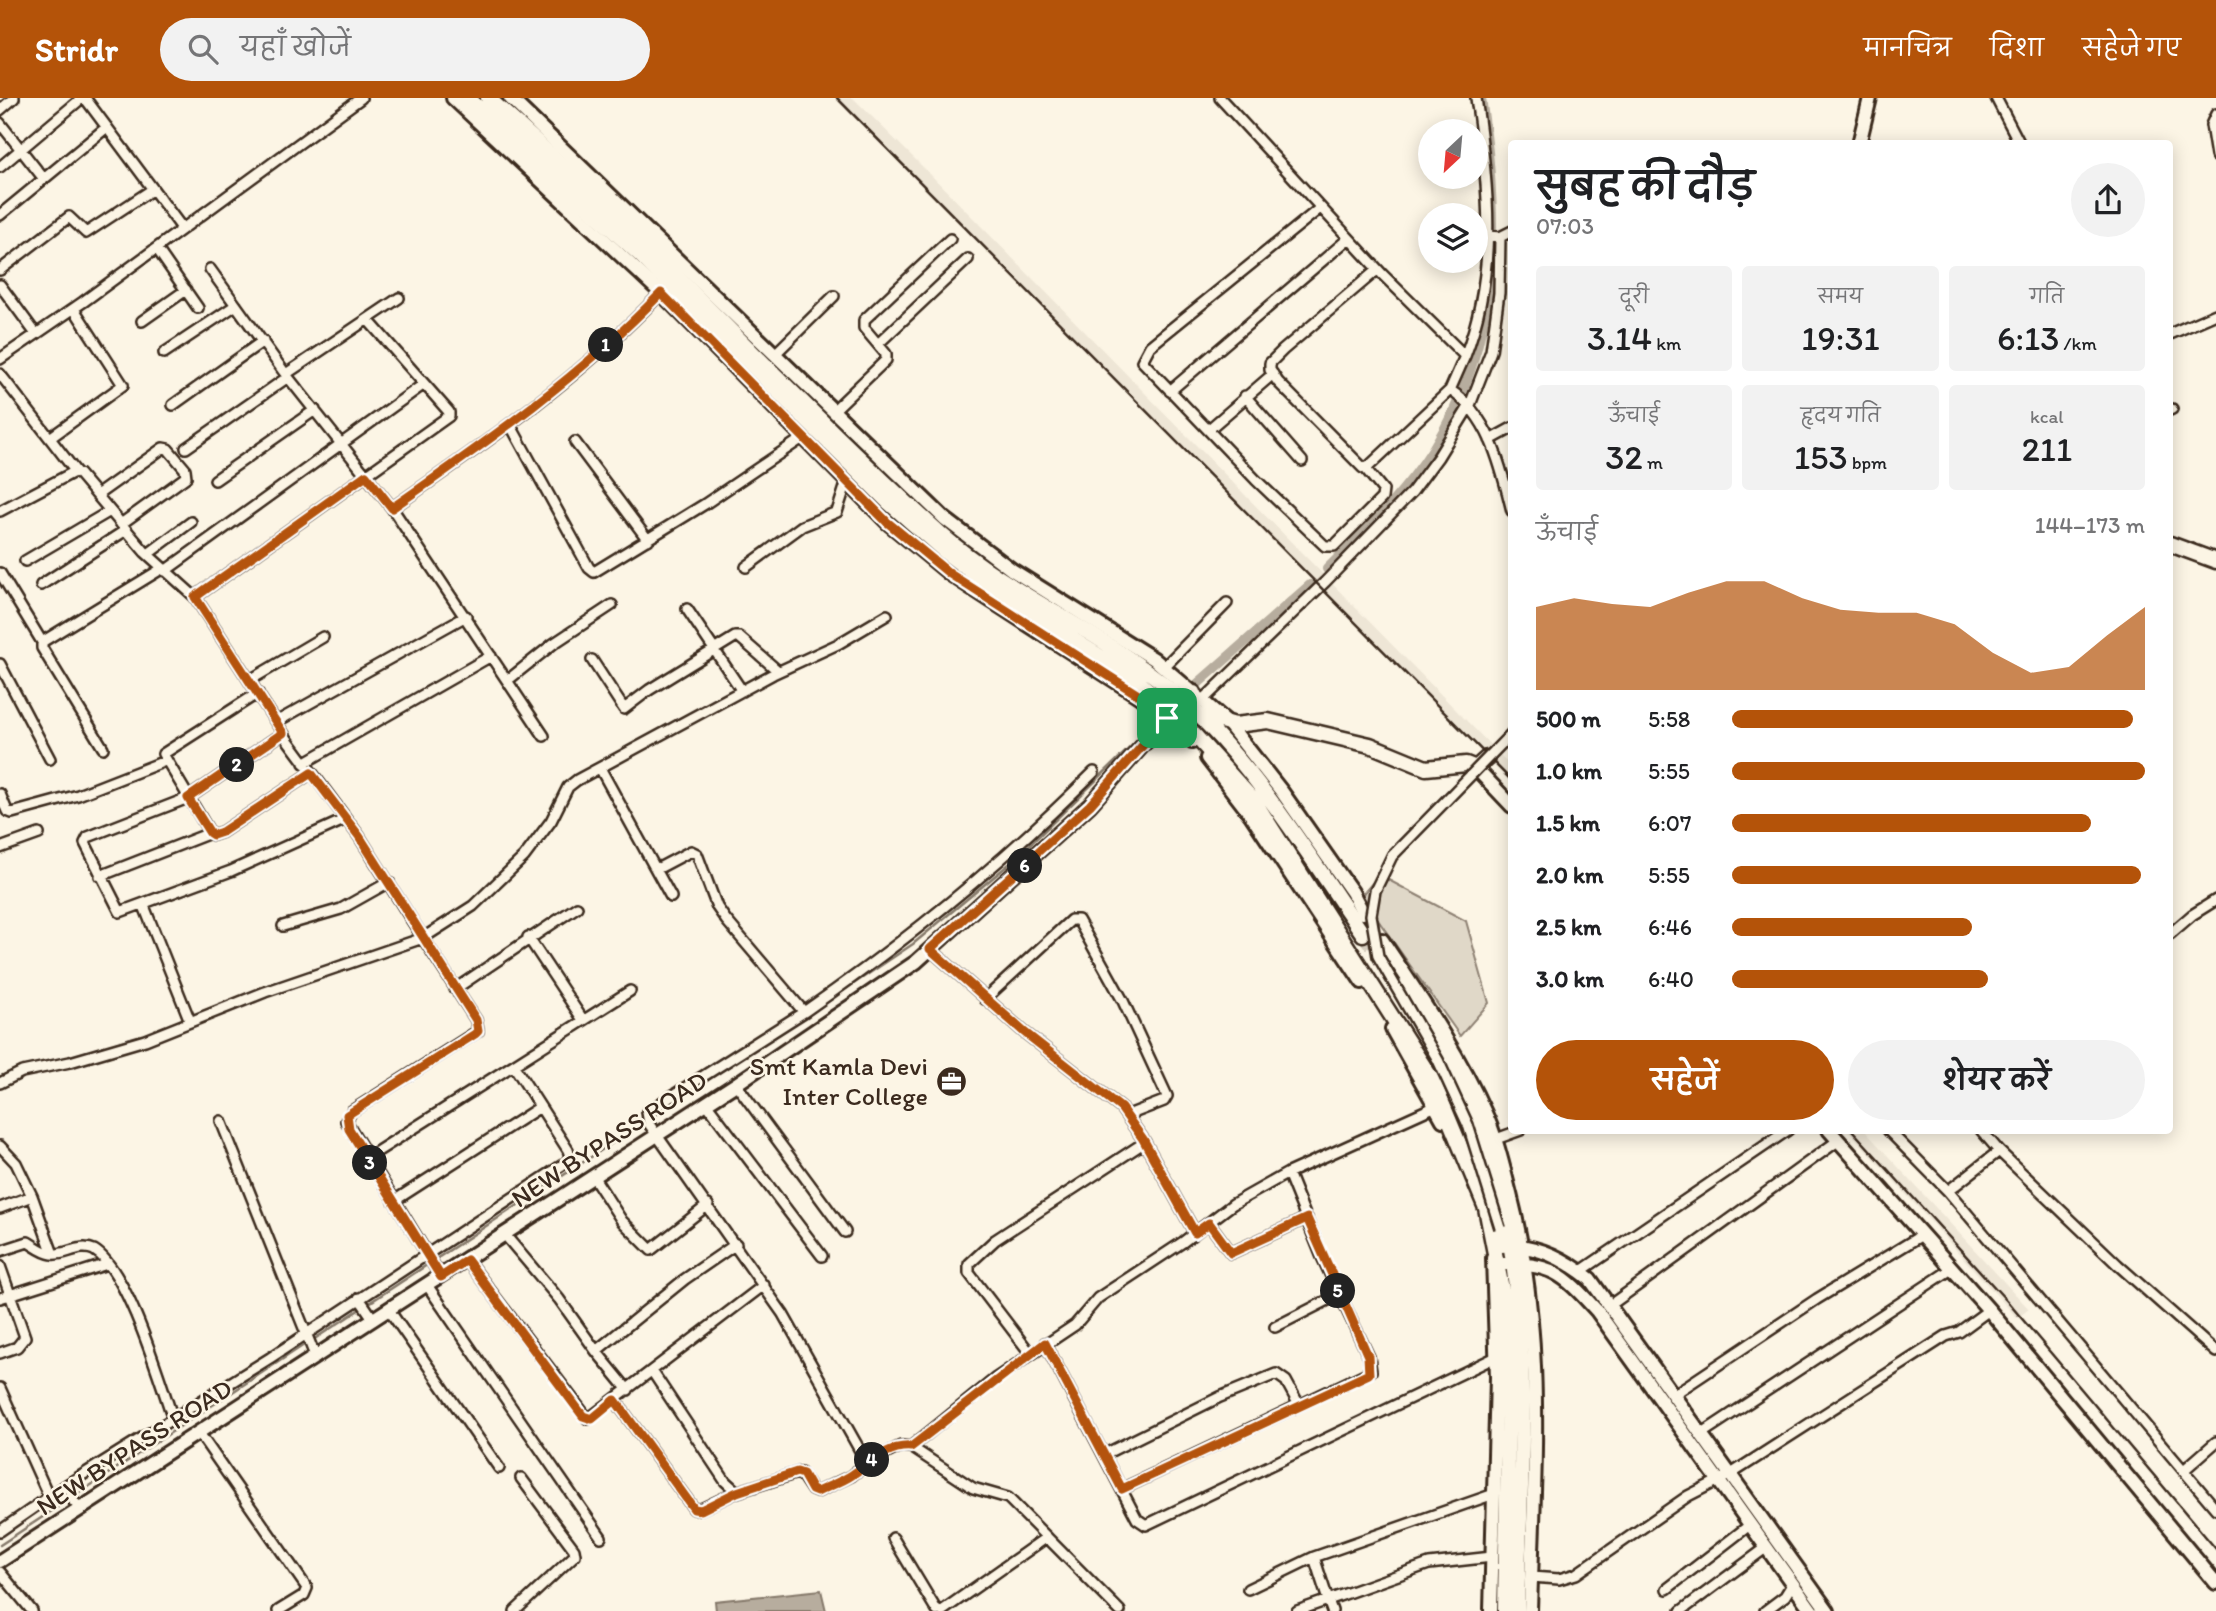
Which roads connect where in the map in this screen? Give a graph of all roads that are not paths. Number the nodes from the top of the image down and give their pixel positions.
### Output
1 (14, 98) edge
2 (83, 98) edge
3 (361, 98) edge
4 (453, 98) edge
5 (468, 98) edge
6 (488, 98) edge
7 (510, 98) edge
8 (1220, 98) edge
9 (1476, 98) edge
10 (1870, 98) edge
11 (1996, 98) edge
12 (0, 110) edge
13 (2216, 114) edge
14 (0, 123) edge
15 (107, 127) junction
16 (1860, 140) edge
17 (2018, 140) edge
18 (22, 149) junction
19 (2216, 156) edge
20 (0, 167) edge
21 (44, 179) junction
22 (153, 189) junction
23 (1320, 209) junction
24 (0, 215) edge
25 (182, 228) junction
26 (1508, 232) edge
27 (1494, 236) junction
28 (950, 239) dead end
29 (1348, 239) junction
30 (157, 249) junction
31 (968, 259) dead end
32 (210, 269) dead end
33 (0, 270) edge
34 (1377, 270) junction
35 (0, 285) edge
36 (186, 290) junction
37 (661, 293) junction
38 (834, 296) dead end
39 (399, 298) dead end
40 (236, 305) junction
41 (198, 308) dead end
42 (74, 309) junction
43 (2216, 314) edge
44 (142, 320) dead end
45 (368, 320) junction
46 (2173, 333) edge
47 (36, 334) junction
48 (263, 341) junction
49 (878, 344) junction
50 (164, 353) dead end
51 (775, 354) junction
52 (1465, 356) junction
53 (0, 359) edge
54 (0, 374) edge
55 (1273, 374) junction
56 (287, 375) junction
57 (424, 384) junction
58 (1170, 391) junction
59 (1452, 391) junction
60 (1244, 396) junction
61 (1469, 404) junction
62 (173, 405) dead end
63 (315, 410) junction
64 (833, 411) junction
65 (511, 426) junction
66 (1208, 430) junction
67 (1508, 430) edge
68 (804, 437) junction
69 (50, 438) junction
70 (1490, 440) junction
71 (575, 442) dead end
72 (341, 443) junction
73 (186, 448) dead end
74 (1302, 461) dead end
75 (1365, 468) junction
76 (76, 472) junction
77 (366, 475) junction
78 (215, 480) dead end
79 (847, 481) junction
80 (97, 495) junction
81 (1508, 498) edge
82 (392, 508) junction
83 (0, 511) edge
84 (110, 511) junction
85 (191, 522) dead end
86 (124, 527) junction
87 (648, 540) junction
88 (2173, 545) edge
89 (148, 554) junction
90 (25, 561) dead end
91 (2216, 561) edge
92 (746, 567) dead end
93 (164, 570) junction
94 (0, 573) edge
95 (41, 586) dead end
96 (195, 597) junction
97 (1227, 603) dead end
98 (612, 605) dead end
99 (687, 609) dead end
100 (887, 615) dead end
101 (466, 616) junction
102 (323, 637) dead end
103 (42, 642) junction
104 (714, 649) junction
105 (491, 656) junction
106 (592, 660) dead end
107 (0, 664) edge
108 (1164, 667) junction
109 (778, 671) junction
110 (250, 680) junction
111 (508, 680) junction
112 (743, 691) junction
113 (258, 693) junction
114 (1187, 707) junction
115 (276, 722) junction
116 (1227, 722) junction
117 (283, 733) junction
118 (544, 736) dead end
119 (1508, 739) edge
120 (1508, 739) edge
121 (103, 748) dead end
122 (50, 759) dead end
123 (164, 761) junction
124 (304, 763) junction
125 (600, 768) junction
126 (1476, 768) junction
127 (1094, 772) dead end
128 (311, 773) junction
129 (0, 794) edge
130 (188, 798) junction
131 (1508, 802) edge
132 (346, 819) junction
133 (1048, 828) junction
134 (210, 833) junction
135 (39, 834) dead end
136 (0, 849) edge
137 (657, 869) junction
138 (100, 876) junction
139 (389, 882) junction
140 (671, 897) dead end
141 (2216, 900) edge
142 (144, 906) junction
143 (577, 907) dead end
144 (1363, 913) dead end
145 (283, 926) dead end
146 (2173, 931) edge
147 (1363, 934) tunnel mouth
148 (528, 937) junction
149 (423, 938) junction
150 (1382, 940) dead end
151 (930, 949) junction
152 (1403, 987) tunnel mouth
153 (455, 989) junction
154 (630, 991) dead end
155 (985, 999) junction
156 (804, 1012) junction
157 (583, 1020) junction
158 (190, 1021) junction
159 (514, 1066) junction
160 (0, 1083) edge
161 (736, 1084) junction
162 (706, 1103) junction
163 (540, 1107) junction
164 (1436, 1107) junction
165 (1128, 1115) junction
166 (221, 1121) dead end
167 (651, 1125) junction
168 (1510, 1134) edge
169 (1782, 1134) edge
170 (1892, 1134) edge
171 (1984, 1134) edge
172 (1834, 1135) edge
173 (1496, 1139) junction
174 (1146, 1142) junction
175 (0, 1146) edge
176 (1999, 1151) junction
177 (367, 1158) junction
178 (1289, 1173) junction
179 (593, 1177) junction
180 (1476, 1179) junction
181 (1948, 1191) junction
182 (32, 1196) junction
183 (394, 1201) junction
184 (708, 1205) junction
185 (0, 1208) edge
186 (1307, 1218) junction
187 (1209, 1223) junction
188 (845, 1232) dead end
189 (1195, 1233) junction
190 (505, 1235) junction
191 (1922, 1235) junction
192 (47, 1236) junction
193 (27, 1242) junction
194 (736, 1244) junction
195 (1508, 1246) junction
196 (0, 1251) edge
197 (53, 1254) junction
198 (822, 1256) dead end
199 (430, 1259) junction
200 (467, 1260) junction
201 (1520, 1263) junction
202 (107, 1264) junction
203 (1498, 1264) junction
204 (0, 1266) edge
205 (1950, 1270) junction
206 (1581, 1271) junction
207 (441, 1277) junction
208 (427, 1285) junction
209 (764, 1285) junction
210 (1600, 1292) junction
211 (10, 1294) junction
212 (1340, 1294) junction
213 (0, 1298) edge
214 (1589, 1301) junction
215 (1609, 1306) junction
216 (366, 1308) junction
217 (389, 1310) junction
218 (1989, 1310) junction
219 (1275, 1327) dead end
220 (1045, 1343) junction
221 (311, 1344) junction
222 (596, 1351) junction
223 (2216, 1352) edge
224 (0, 1353) edge
225 (1030, 1353) junction
226 (1496, 1357) junction
227 (652, 1371) junction
228 (0, 1388) edge
229 (628, 1390) junction
230 (1673, 1395) junction
231 (615, 1400) junction
232 (1299, 1405) junction
233 (173, 1419) junction
234 (199, 1433) junction
235 (1701, 1434) junction
236 (2216, 1442) edge
237 (911, 1447) junction
238 (1105, 1454) junction
239 (867, 1463) junction
240 (499, 1468) dead end
241 (2184, 1470) junction
242 (1725, 1476) junction
243 (521, 1478) dead end
244 (1122, 1489) junction
245 (737, 1492) junction
246 (1494, 1494) junction
247 (49, 1497) junction
248 (73, 1497) junction
249 (2216, 1509) edge
250 (1751, 1524) junction
251 (0, 1531) edge
252 (601, 1537) dead end
253 (1047, 1537) junction
254 (893, 1538) dead end
255 (1768, 1546) junction
256 (1314, 1557) junction
257 (1492, 1557) junction
258 (0, 1561) edge
259 (0, 1572) edge
260 (1531, 1577) junction
261 (1793, 1583) junction
262 (2216, 1583) edge
263 (1248, 1589) dead end
264 (1667, 1589) dead end
265 (1328, 1600) junction
266 (32, 1611) edge
267 (278, 1611) edge
268 (515, 1611) edge
269 (939, 1611) edge
270 (1120, 1611) edge
271 (1297, 1611) edge
272 (1332, 1611) edge
273 (1491, 1611) edge
274 (1505, 1611) edge
275 (1517, 1611) edge
276 (1530, 1611) edge
277 (1681, 1611) edge
278 (1765, 1611) edge
279 (1812, 1611) edge
280 (1828, 1611) edge

1 - 12 street
2 - 15 street
2 - 18 street
3 - 25 street
4 - 37 main road
5 - 114 main road
6 - 114 main road
7 - 51 main road
8 - 23 street
9 - 27 street
10 - 16 main road
11 - 17 street
13 - 19 street
14 - 18 street
15 - 21 street
15 - 22 street
18 - 20 street
18 - 21 street
21 - 24 street
22 - 25 street
22 - 33 street
23 - 29 street
23 - 58 street
25 - 30 street
26 - 27 street
27 - 52 street
27 - 61 street
28 - 49 street
29 - 34 street
29 - 58 street
30 - 36 street
30 - 42 street
31 - 49 street
32 - 40 street
34 - 52 street
34 - 55 street
35 - 47 street
36 - 41 street
36 - 44 street
37 - 65 street
37 - 68 main road
38 - 51 street
39 - 45 street
40 - 48 street
40 - 50 street
42 - 47 street
42 - 69 street
43 - 46 street
45 - 56 street
45 - 57 street
47 - 53 street
48 - 56 street
48 - 62 street
49 - 64 street
51 - 64 main road
52 - 59 street
54 - 69 street
55 - 60 street
55 - 75 street
56 - 63 street
56 - 73 street
57 - 72 street
57 - 77 street
58 - 66 street
59 - 61 street
59 - 75 street
60 - 66 street
60 - 74 street
61 - 70 street
61 - 114 street
63 - 72 street
63 - 78 street
64 - 108 main road
65 - 82 street
65 - 87 street
66 - 75 street
67 - 70 street
68 - 79 main road
68 - 87 street
69 - 76 street
70 - 81 street
71 - 87 street
72 - 77 street
72 - 93 street
76 - 80 street
76 - 83 street
77 - 82 street
77 - 96 street
79 - 92 street
79 - 114 main road
80 - 84 street
80 - 86 street
82 - 101 street
84 - 86 street
84 - 90 street
85 - 89 street
86 - 89 street
86 - 95 street
88 - 91 main road
89 - 93 street
93 - 96 street
93 - 103 street
94 - 103 street
96 - 110 street
97 - 108 street
98 - 111 street
99 - 104 street
100 - 109 street
101 - 105 street
101 - 115 street
102 - 110 street
103 - 121 street
104 - 106 street
104 - 109 street
104 - 112 street
105 - 111 street
105 - 124 street
107 - 122 street
108 - 114 main road
109 - 112 street
110 - 113 street
111 - 118 street
112 - 125 street
113 - 115 street
113 - 123 street
114 - 116 main road
114 - 133 main road, NEW BYPASS ROAD
114 - 147 main road
114 - 164 main road
114 - 180 main road
115 - 117 street
116 - 126 main road
116 - 144 main road
117 - 124 street
117 - 130 street
119 - 126 main road
120 - 195 street, bridge
123 - 129 street
123 - 130 street
124 - 128 street
125 - 137 street
125 - 149 street
126 - 131 main road
127 - 133 street
128 - 132 street
128 - 134 street
130 - 134 street
130 - 138 street
132 - 139 street
132 - 142 street
133 - 151 main road, NEW BYPASS ROAD
133 - 156 street
134 - 138 street
135 - 136 street
137 - 140 street
137 - 156 street
138 - 142 street
139 - 145 street
139 - 149 street
141 - 146 street
142 - 158 street
143 - 148 street
148 - 153 street
148 - 157 street
149 - 153 street
149 - 158 street
150 - 173 main road
151 - 155 street
151 - 161 main road, NEW BYPASS ROAD
152 - 195 main road
153 - 177 street
154 - 157 street
155 - 165 street
155 - 165 street
156 - 167 street
157 - 159 street
158 - 160 street
159 - 163 street
159 - 177 street
161 - 162 main road, NEW BYPASS ROAD
161 - 188 street
162 - 167 main road, NEW BYPASS ROAD
162 - 198 street
163 - 183 street
163 - 199 street
164 - 178 street
164 - 180 main road
165 - 174 street
166 - 221 street
167 - 179 main road, NEW BYPASS ROAD
167 - 184 street
168 - 173 street
169 - 206 street
170 - 181 street
171 - 176 street
172 - 191 main road
172 - 215 street
173 - 195 main road
174 - 189 street
174 - 225 street
175 - 182 street
176 - 181 street
176 - 223 street
177 - 183 street
178 - 186 street
178 - 187 street
179 - 184 street
179 - 190 main road, NEW BYPASS ROAD
180 - 195 main road
181 - 241 street
182 - 185 street
182 - 192 street
183 - 199 street
184 - 194 street
186 - 187 street
186 - 212 street
187 - 189 street
189 - 220 street
190 - 200 main road, NEW BYPASS ROAD
190 - 222 street
191 - 205 main road
191 - 230 street
192 - 193 street
192 - 197 street
193 - 196 street
193 - 197 street
194 - 209 street
194 - 222 street
195 - 201 main road
195 - 203 main road
195 - 206 main road
195 - 226 main road
197 - 202 street
199 - 207 street
199 - 216 street
200 - 207 main road, NEW BYPASS ROAD
200 - 231 street
201 - 203 main road
201 - 214 main road
201 - 260 main road
201 - 275 main road
202 - 211 street
202 - 233 street
203 - 274 main road
204 - 211 street
205 - 218 main road
205 - 235 street
206 - 210 main road
207 - 208 main road, NEW BYPASS ROAD
208 - 217 main road, NEW BYPASS ROAD
208 - 252 street
209 - 227 street
209 - 239 street
210 - 214 main road
210 - 215 main road
211 - 213 street
211 - 224 street
212 - 219 street
212 - 232 street
214 - 242 main road
215 - 230 main road
216 - 217 main road, NEW BYPASS ROAD
216 - 221 main road, NEW BYPASS ROAD
216 - 221 street
217 - 240 street
218 - 242 street
218 - 262 main road
220 - 225 street
220 - 238 street
221 - 233 street
221 - 234 main road, NEW BYPASS ROAD
222 - 229 street
225 - 237 street
226 - 244 street
226 - 246 main road
227 - 229 street
227 - 245 street
228 - 247 street
229 - 231 street
230 - 235 main road
231 - 245 street
232 - 238 street
232 - 244 street
233 - 248 street
234 - 248 main road, NEW BYPASS ROAD
234 - 267 street
235 - 242 main road
236 - 241 street
237 - 239 street
237 - 253 street
238 - 244 street
239 - 245 street
241 - 249 street
242 - 250 main road
242 - 260 street
242 - 280 main road
243 - 268 street
246 - 256 street
246 - 257 main road
247 - 248 street
247 - 251 street
248 - 258 main road, NEW BYPASS ROAD
250 - 255 main road
250 - 264 street
253 - 269 street
253 - 270 street
254 - 269 street
255 - 261 main road
255 - 277 street
256 - 263 street
256 - 265 street
257 - 265 street
257 - 273 main road
259 - 266 street
260 - 276 main road
261 - 278 street
261 - 279 main road
265 - 271 street
265 - 272 street

